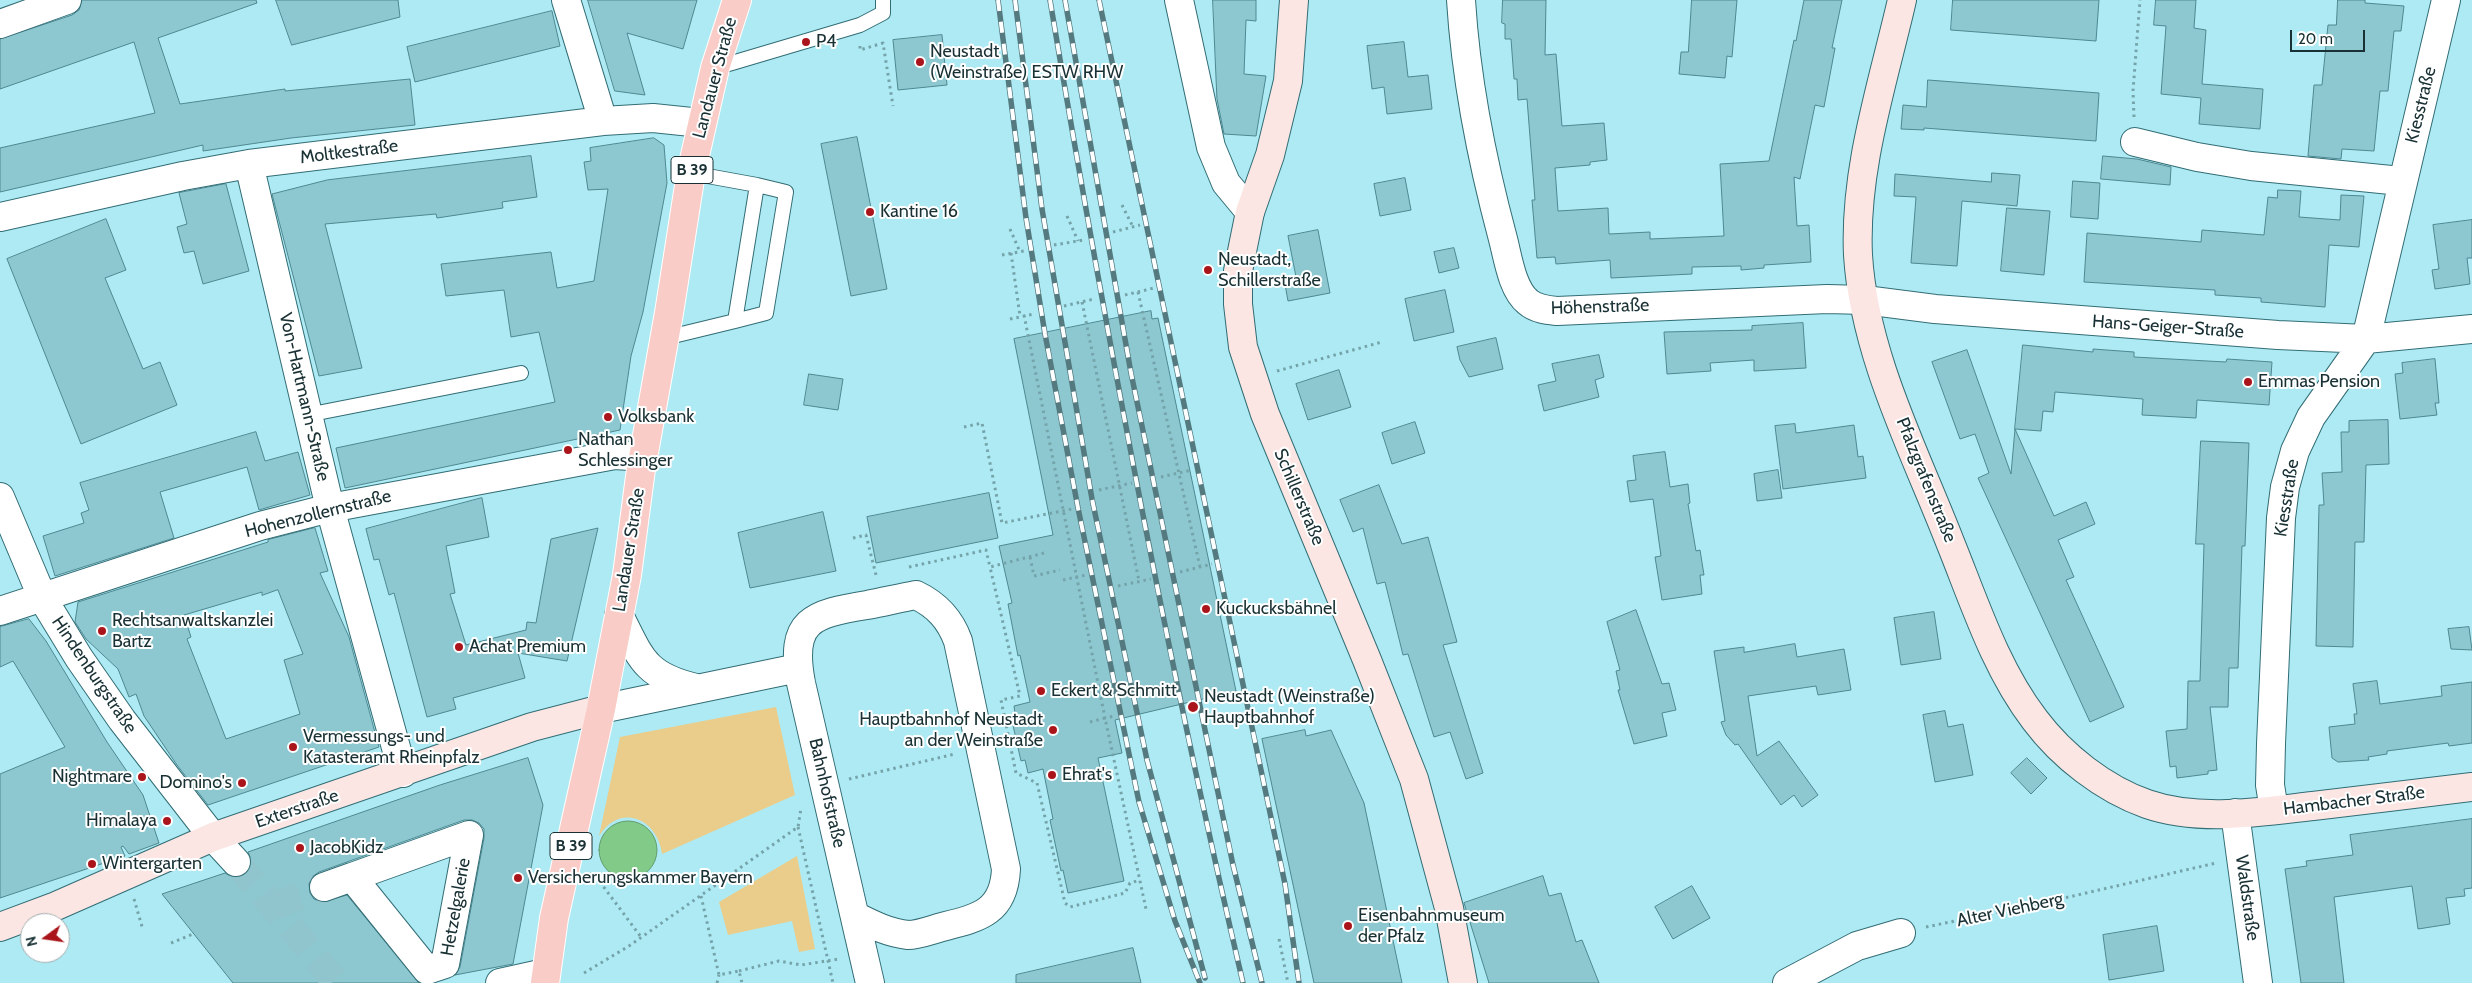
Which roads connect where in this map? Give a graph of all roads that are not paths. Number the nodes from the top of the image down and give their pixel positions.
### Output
1 (67, 0) edge
2 (566, 0) edge
3 (737, 0) edge
4 (883, 0) edge
5 (1180, 0) edge
6 (1294, 0) edge
7 (1461, 0) edge
8 (1902, 0) edge
9 (2446, 0) edge
10 (0, 24) edge
11 (715, 68) junction
12 (603, 121) junction
13 (701, 123) junction
14 (2135, 142) road end
15 (249, 164) junction
16 (691, 173) junction
17 (2401, 181) junction
18 (757, 185) junction
19 (1250, 212) junction
20 (0, 217) edge
21 (1865, 300) junction
22 (735, 320) junction
23 (2472, 329) edge
24 (665, 338) junction
25 (2366, 339) junction
26 (521, 373) dead end
27 (307, 415) junction
28 (644, 457) junction
29 (0, 497) edge
30 (330, 508) junction
31 (43, 598) junction
32 (0, 611) edge
33 (619, 615) junction
34 (798, 668) junction
35 (697, 688) junction
36 (601, 710) junction
37 (403, 773) junction
38 (2472, 786) edge
39 (2274, 810) junction
40 (2235, 813) junction
41 (213, 837) junction
42 (236, 862) tunnel mouth
43 (352, 877) junction
44 (324, 887) tunnel mouth
45 (856, 917) junction
46 (0, 927) edge
47 (1902, 933) road end
48 (1827, 971) edge
49 (545, 978) edge
50 (500, 983) edge
51 (870, 983) edge
52 (1463, 983) edge
53 (1787, 983) edge
54 (2258, 983) edge

1 - 10 street
2 - 12 street
3 - 11 main road, Landauer Straße / B 39
4 - 11 lane
5 - 19 street
6 - 19 street, Schillerstraße
7 - 21 street, Höhenstraße
8 - 21 street, Pfalzgrafenstraße
9 - 17 street, Kiesstraße
11 - 13 main road, Landauer Straße / B 39
12 - 13 street, Moltkestraße
12 - 15 street, Moltkestraße
13 - 16 main road, Landauer Straße / B 39
14 - 17 street
15 - 20 street, Moltkestraße
15 - 27 street, Von-Hartmann-Straße
16 - 18 lane
16 - 24 main road, Landauer Straße / B 39
17 - 25 street, Kiesstraße
18 - 22 lane
18 - 22 lane
19 - 52 street, Schillerstraße
21 - 25 street, Hans-Geiger-Straße
21 - 40 street, Pfalzgrafenstraße
22 - 24 lane
23 - 25 street, Hans-Geiger-Straße
24 - 28 main road, Landauer Straße / B 39
25 - 39 street, Kiesstraße
26 - 27 lane
27 - 30 street, Von-Hartmann-Straße
28 - 30 street, Hohenzollernstraße
28 - 33 main road, Landauer Straße / B 39
29 - 31 street, Hindenburgstraße
30 - 31 street, Hohenzollernstraße
30 - 37 street, Von-Hartmann-Straße
31 - 32 street, Hohenzollernstraße
31 - 41 street, Hindenburgstraße
33 - 35 street
33 - 36 main road, Landauer Straße / B 39
34 - 35 street
34 - 45 street, Bahnhofstraße
34 - 45 street, Bahnhofstraße
35 - 36 street
36 - 37 street, Exterstraße
36 - 49 main road, Landauer Straße / B 39
37 - 41 street, Exterstraße
38 - 39 street, Hambacher Straße
39 - 40 street, Hambacher Straße
40 - 54 street, Waldstraße
41 - 42 street
41 - 46 street, Exterstraße
43 - 43 street, Hetzelgalerie
43 - 44 street, Hetzelgalerie
45 - 51 street, Bahnhofstraße
47 - 48 street
48 - 53 street
49 - 50 street

